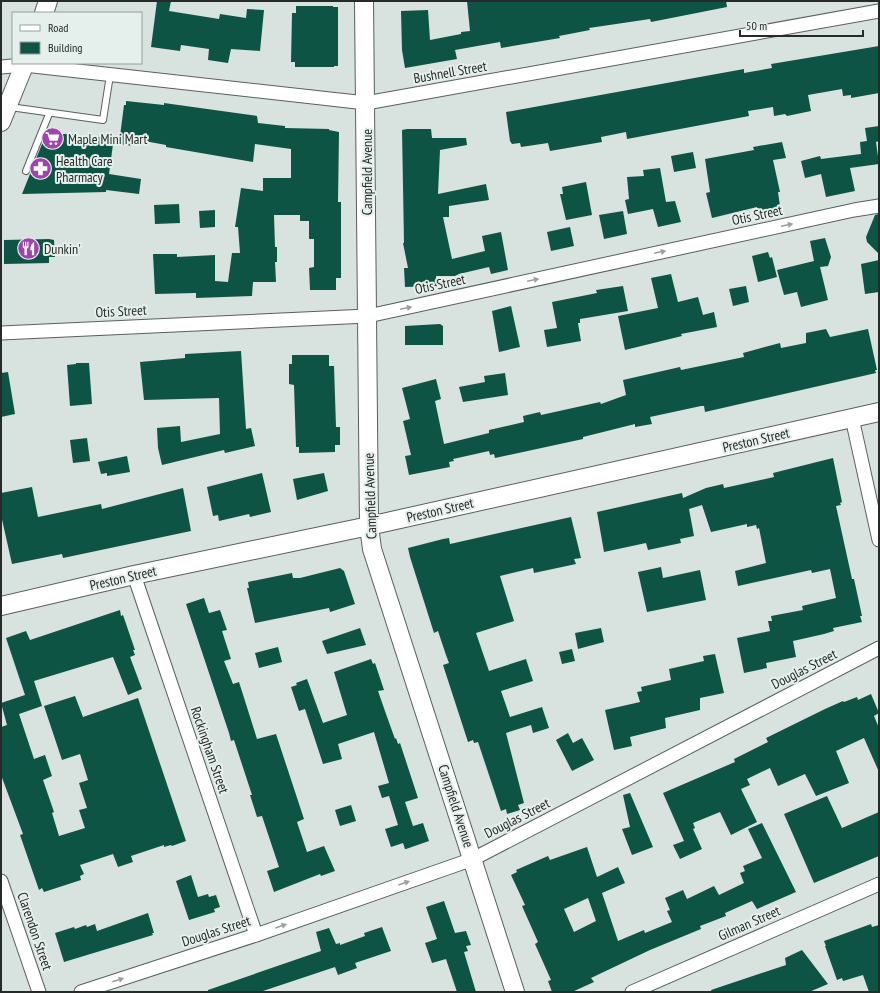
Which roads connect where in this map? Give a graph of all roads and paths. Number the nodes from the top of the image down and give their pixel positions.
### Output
1 (48, 1) edge
2 (364, 1) edge
3 (879, 11) edge
4 (44, 12) edge
5 (24, 64) edge
6 (1, 67) edge
7 (110, 74) junction
8 (366, 103) junction
9 (4, 114) edge
10 (49, 114) junction
11 (26, 171) dead end
12 (879, 206) edge
13 (368, 316) junction
14 (1, 333) edge
15 (879, 412) edge
16 (852, 418) junction
17 (369, 526) junction
18 (879, 540) edge
19 (134, 575) junction
20 (1, 606) edge
21 (879, 648) edge
22 (473, 859) junction
23 (1, 881) edge
24 (879, 884) edge
25 (256, 935) junction
26 (39, 992) edge
27 (81, 992) edge
28 (515, 992) edge
29 (632, 992) edge

1 - 4 street
2 - 8 street, Campfield Avenue
3 - 8 street, Bushnell Street
5 - 6 street, Bushnell Street
5 - 7 street, Bushnell Street
5 - 9 street
7 - 8 street, Bushnell Street
7 - 10 lane
8 - 13 street, Campfield Avenue
9 - 10 lane
10 - 11 lane
13 -> 12 street, Otis Street
13 - 14 street, Otis Street
13 - 17 street, Campfield Avenue
15 - 16 street, Preston Street
16 - 17 street, Preston Street
16 - 18 street
17 - 19 street, Preston Street
17 - 22 street, Campfield Avenue
19 - 20 street, Preston Street
19 - 25 street, Rockingham Street
21 - 22 street, Douglas Street
25 -> 22 street, Douglas Street
22 - 28 street, Campfield Avenue
23 - 26 street, Clarendon Street
24 - 29 street, Gilman Street
27 -> 25 street, Douglas Street

